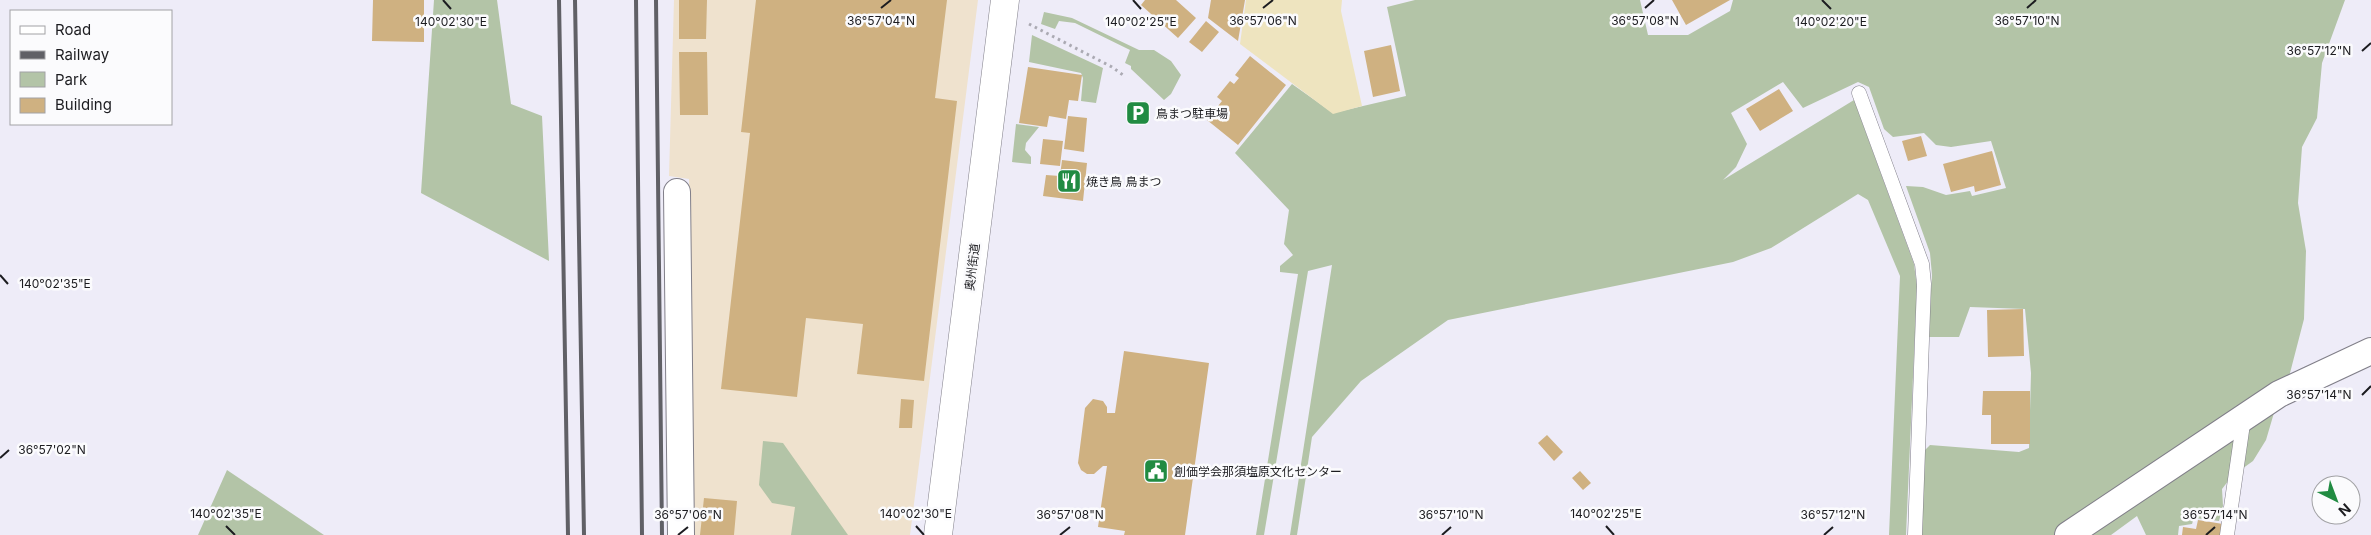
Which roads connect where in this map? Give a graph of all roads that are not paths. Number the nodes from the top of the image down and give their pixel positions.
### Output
1 (1005, 6) edge
2 (1859, 93) dead end
3 (677, 192) dead end
4 (2371, 351) edge
5 (2244, 417) junction
6 (681, 535) edge
7 (938, 535) edge
8 (1915, 535) edge
9 (2068, 535) edge
10 (2227, 535) edge

1 - 7 main road, 奥州街道
2 - 8 lane
3 - 6 street
4 - 5 street
5 - 9 street
5 - 10 lane

